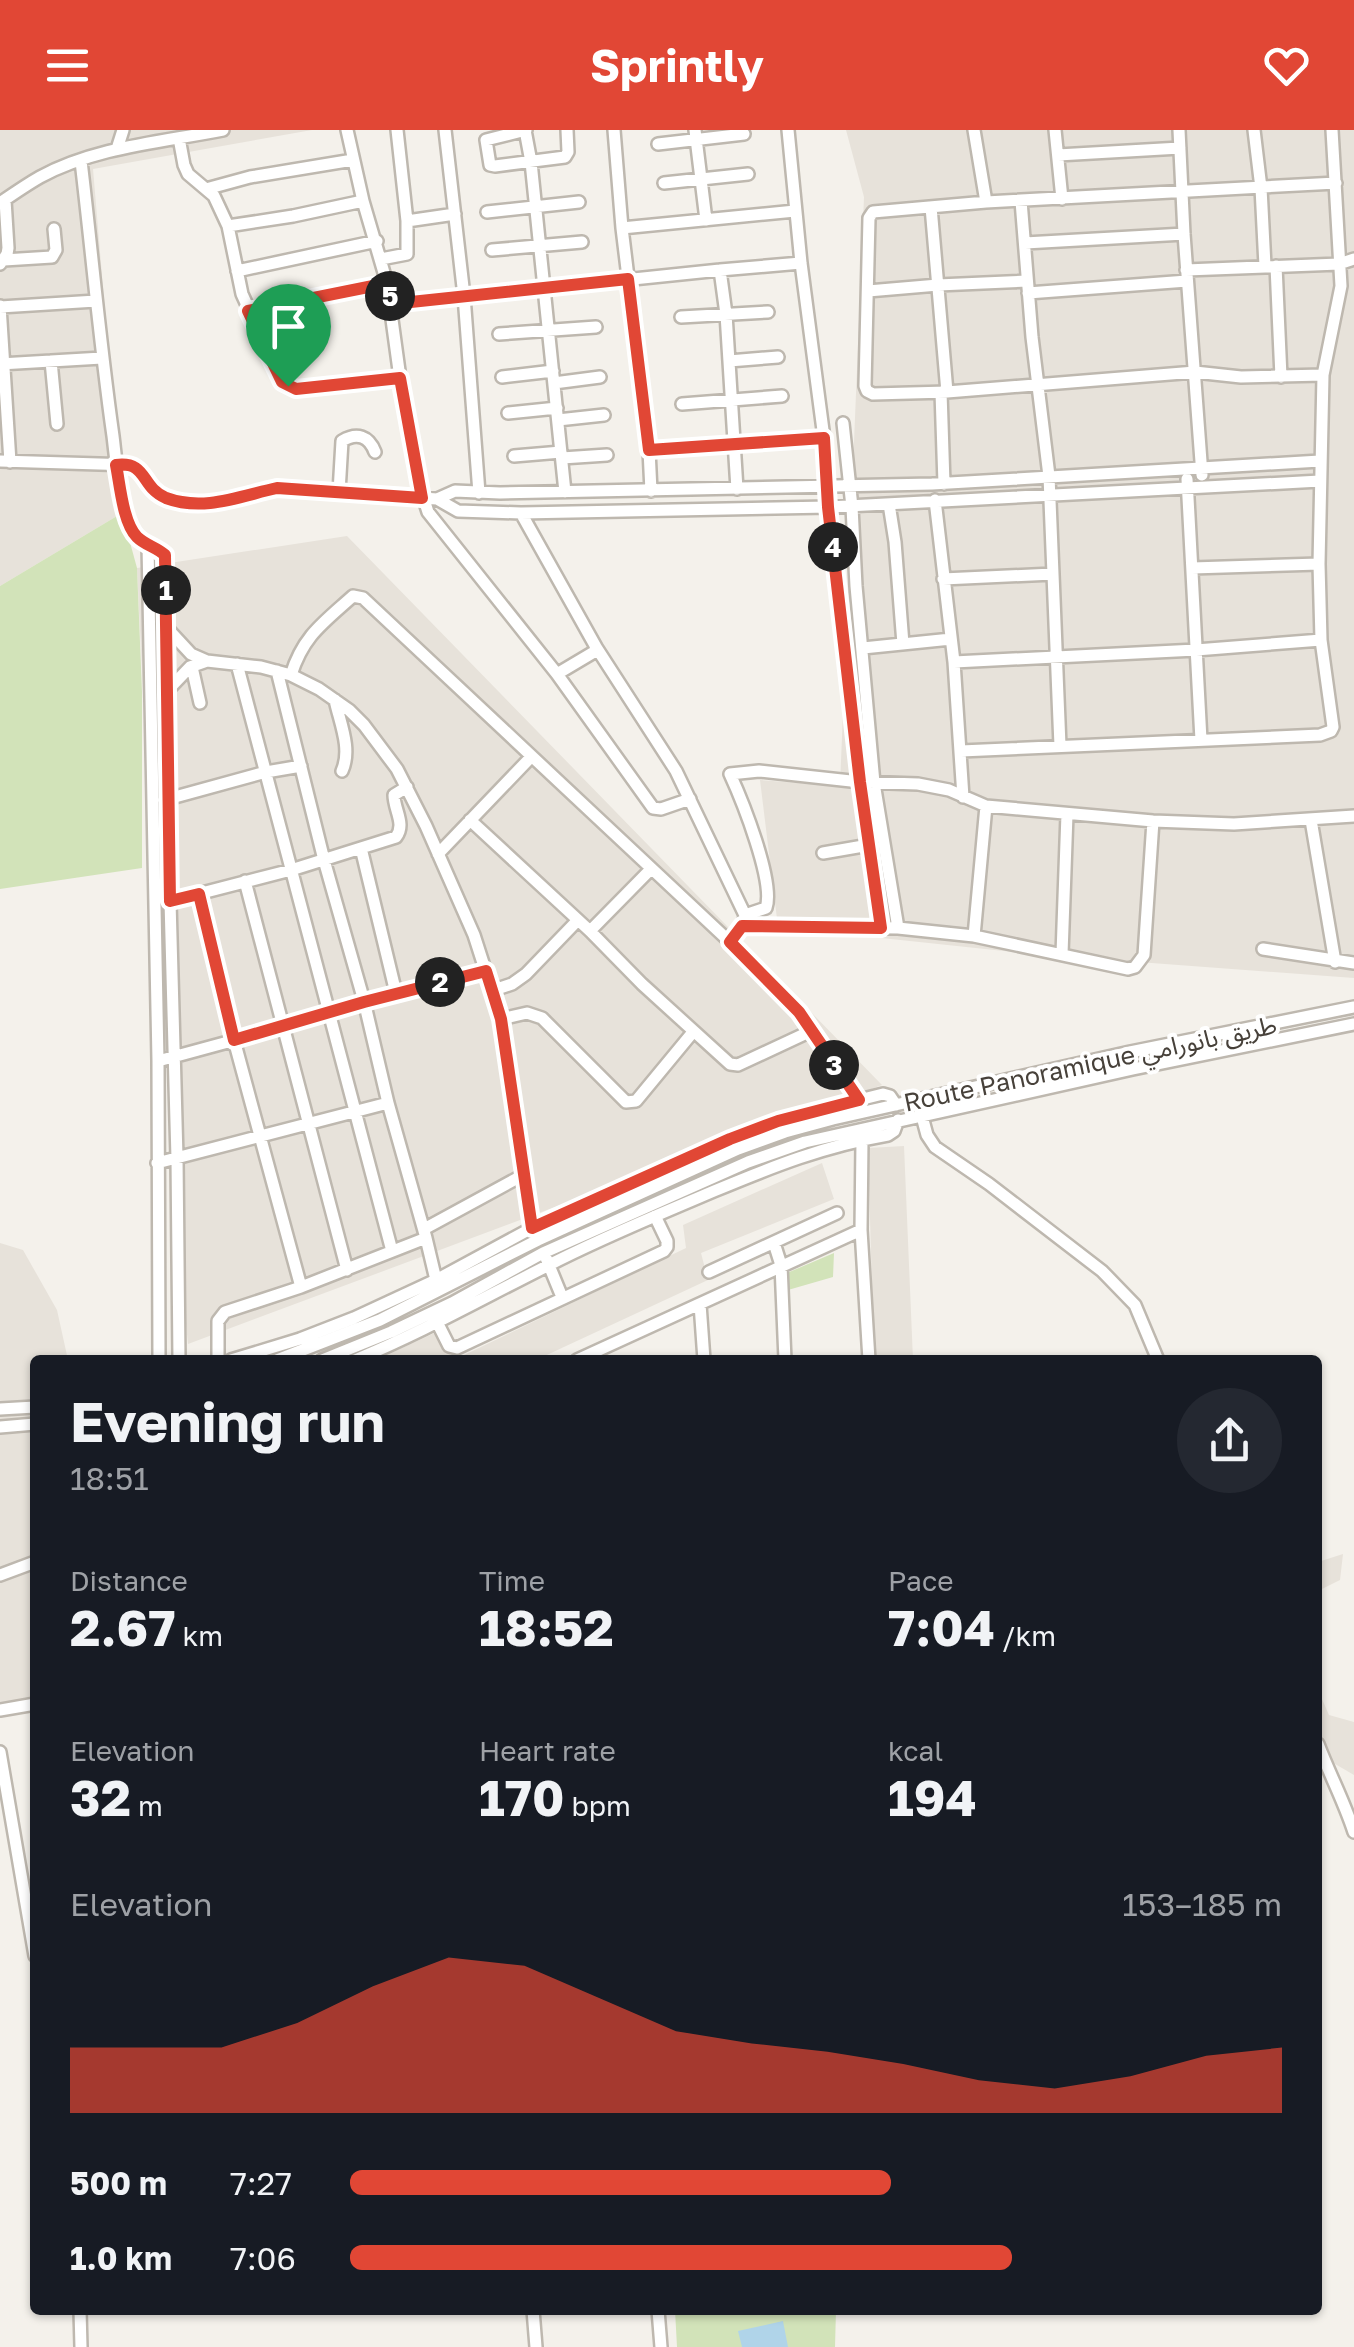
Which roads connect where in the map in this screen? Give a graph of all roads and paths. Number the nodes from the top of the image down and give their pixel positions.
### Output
1 (124, 130) edge
2 (223, 130) edge
3 (346, 130) edge
4 (397, 130) edge
5 (445, 130) edge
6 (525, 130) edge
7 (567, 130) edge
8 (614, 130) edge
9 (788, 130) edge
10 (974, 130) edge
11 (1054, 130) edge
12 (1179, 130) edge
13 (1254, 130) edge
14 (1332, 130) edge
15 (744, 134) dead end
16 (696, 135) edge
17 (179, 138) junction
18 (658, 144) dead end
19 (1180, 148) junction
20 (118, 149) junction
21 (1058, 155) junction
22 (353, 160) junction
23 (80, 161) junction
24 (531, 162) junction
25 (748, 174) dead end
26 (702, 179) junction
27 (664, 183) dead end
28 (1336, 183) junction
29 (206, 188) junction
30 (1261, 188) junction
31 (1182, 192) junction
32 (1062, 199) junction
33 (363, 201) junction
34 (1021, 201) junction
35 (2, 202) edge
36 (579, 202) dead end
37 (986, 202) junction
38 (536, 207) junction
39 (930, 207) junction
40 (795, 211) junction
41 (486, 212) dead end
42 (455, 214) junction
43 (706, 220) junction
44 (407, 221) junction
45 (228, 226) junction
46 (622, 228) junction
47 (54, 229) dead end
48 (1184, 234) junction
49 (377, 241) junction
50 (582, 242) dead end
51 (1025, 244) junction
52 (540, 245) junction
53 (492, 250) dead end
54 (381, 258) junction
55 (1354, 259) edge
56 (2, 262) edge
57 (801, 263) junction
58 (1340, 264) junction
59 (1270, 266) junction
60 (720, 270) junction
61 (237, 271) junction
62 (1187, 276) junction
63 (628, 279) junction
64 (388, 283) junction
65 (938, 284) junction
66 (1027, 287) junction
67 (545, 288) junction
68 (868, 291) junction
69 (464, 296) junction
70 (96, 301) junction
71 (392, 304) junction
72 (0, 307) edge
73 (248, 311) junction
74 (768, 312) dead end
75 (726, 314) junction
76 (681, 318) dead end
77 (596, 327) dead end
78 (549, 331) junction
79 (500, 334) dead end
80 (778, 356) dead end
81 (102, 358) junction
82 (52, 361) junction
83 (729, 361) junction
84 (2, 364) edge
85 (1196, 372) junction
86 (1323, 376) junction
87 (502, 377) dead end
88 (554, 377) junction
89 (600, 377) dead end
90 (1281, 377) junction
91 (400, 378) junction
92 (1037, 385) junction
93 (944, 392) junction
94 (782, 396) dead end
95 (732, 400) junction
96 (682, 404) dead end
97 (508, 413) dead end
98 (557, 414) junction
99 (604, 415) dead end
100 (842, 422) dead end
101 (57, 424) dead end
102 (824, 438) junction
103 (734, 446) junction
104 (649, 450) junction
105 (376, 452) dead end
106 (562, 455) junction
107 (607, 455) dead end
108 (514, 456) dead end
109 (5, 461) edge
110 (1320, 461) junction
111 (116, 465) junction
112 (1186, 468) junction
113 (1201, 468) junction
114 (1049, 476) junction
115 (1320, 480) junction
116 (944, 484) junction
117 (828, 486) junction
118 (1203, 486) junction
119 (850, 487) junction
120 (1188, 487) junction
121 (737, 489) junction
122 (651, 491) junction
123 (338, 492) junction
124 (479, 492) junction
125 (565, 492) junction
126 (1050, 496) junction
127 (422, 498) junction
128 (437, 498) junction
129 (935, 500) junction
130 (889, 504) junction
131 (828, 507) junction
132 (852, 507) junction
133 (521, 513) junction
134 (148, 545) junction
135 (1319, 564) junction
136 (1192, 568) junction
137 (1053, 574) junction
138 (943, 579) junction
139 (166, 627) junction
140 (951, 639) junction
141 (1321, 640) junction
142 (903, 644) junction
143 (596, 647) junction
144 (862, 648) junction
145 (149, 649) junction
146 (1196, 650) junction
147 (166, 651) junction
148 (1057, 657) junction
149 (954, 662) junction
150 (191, 663) junction
151 (237, 664) junction
152 (148, 665) junction
153 (166, 666) junction
154 (277, 670) junction
155 (556, 674) junction
156 (291, 675) junction
157 (166, 692) junction
158 (334, 700) junction
159 (200, 703) dead end
160 (1200, 740) junction
161 (1060, 746) junction
162 (962, 751) junction
163 (531, 757) junction
164 (301, 766) junction
165 (266, 772) junction
166 (342, 772) dead end
167 (860, 782) junction
168 (874, 783) junction
169 (407, 787) junction
170 (964, 797) junction
171 (170, 799) junction
172 (690, 799) junction
173 (154, 803) junction
174 (986, 806) junction
175 (1067, 814) junction
176 (1354, 816) edge
177 (470, 820) junction
178 (1311, 820) junction
179 (1153, 821) junction
180 (869, 845) junction
181 (361, 848) junction
182 (823, 853) dead end
183 (438, 854) junction
184 (324, 860) junction
185 (291, 870) junction
186 (650, 870) junction
187 (244, 881) junction
188 (199, 894) junction
189 (170, 901) junction
190 (154, 906) junction
191 (578, 920) junction
192 (744, 920) junction
193 (881, 928) junction
194 (898, 928) junction
195 (590, 931) junction
196 (974, 936) junction
197 (730, 942) junction
198 (1263, 949) dead end
199 (1062, 954) junction
200 (1335, 962) junction
201 (1354, 963) edge
202 (486, 971) junction
203 (492, 991) junction
204 (396, 994) junction
205 (364, 1002) junction
206 (1354, 1007) edge
207 (328, 1013) junction
208 (501, 1019) junction
209 (1354, 1024) edge
210 (283, 1027) junction
211 (811, 1031) junction
212 (694, 1032) junction
213 (234, 1040) junction
214 (175, 1056) junction
215 (158, 1061) junction
216 (859, 1100) junction
217 (918, 1100) junction
218 (388, 1103) junction
219 (896, 1104) junction
220 (356, 1111) junction
221 (922, 1114) junction
222 (898, 1120) junction
223 (308, 1124) junction
224 (262, 1136) junction
225 (862, 1140) junction
226 (177, 1158) junction
227 (156, 1163) junction
228 (525, 1174) junction
229 (837, 1213) dead end
230 (655, 1216) junction
231 (862, 1230) junction
232 (425, 1234) junction
233 (535, 1234) junction
234 (774, 1243) junction
235 (392, 1251) junction
236 (546, 1259) junction
237 (781, 1265) junction
238 (347, 1270) junction
239 (710, 1272) dead end
240 (436, 1280) junction
241 (301, 1287) junction
242 (562, 1297) junction
243 (700, 1304) junction
244 (438, 1324) junction
245 (611, 1346) junction
246 (159, 1355) edge
247 (179, 1355) edge
248 (218, 1355) edge
249 (249, 1355) edge
250 (290, 1355) edge
251 (334, 1355) edge
252 (367, 1355) edge
253 (589, 1355) edge
254 (617, 1355) edge
255 (704, 1355) edge
256 (786, 1355) edge
257 (869, 1355) edge
258 (1156, 1355) edge
259 (30, 1407) edge
260 (0, 1410) edge
261 (30, 1424) edge
262 (0, 1427) edge
263 (30, 1564) edge
264 (0, 1575) edge
265 (30, 1705) edge
266 (0, 1710) edge
267 (0, 1752) edge
268 (1322, 1754) edge
269 (1322, 1774) edge
270 (1332, 1780) junction
271 (1354, 1832) edge
272 (30, 1853) edge
273 (17, 1854) junction
274 (30, 1928) edge
275 (80, 2315) edge
276 (533, 2315) edge
277 (658, 2315) edge
278 (81, 2347) edge
279 (536, 2347) edge
280 (661, 2347) edge

1 - 20 street
2 - 17 street
3 - 22 street
4 - 44 street
5 - 42 street
6 - 24 street
6 - 24 street
7 - 24 street
8 - 46 street
9 - 40 street
10 - 37 street
11 - 21 street
12 - 19 street
13 - 30 street
14 - 28 street
15 - 16 street
16 - 18 street
16 - 26 street
17 - 20 street
17 - 29 street
19 - 21 street
19 - 31 street
20 - 23 street
21 - 32 street
22 - 29 street
22 - 33 street
23 - 35 street
23 - 70 street
24 - 38 street
25 - 26 street
26 - 27 street
26 - 43 street
28 - 30 street
28 - 58 street
29 - 45 street
30 - 31 street
30 - 59 street
31 - 32 street
31 - 48 street
32 - 34 street
33 - 45 street
33 - 49 street
34 - 37 street
34 - 51 street
35 - 56 street
36 - 38 street
37 - 39 street
38 - 41 street
38 - 52 street
39 - 65 street
39 - 68 street
40 - 43 street
40 - 57 street
42 - 44 street
42 - 69 street
43 - 46 street
44 - 54 street
45 - 61 street
46 - 63 street
47 - 56 street
48 - 51 street
48 - 62 street
49 - 54 street
49 - 61 street
50 - 52 street
51 - 66 street
52 - 53 street
52 - 67 street
54 - 64 street
55 - 58 street
57 - 60 street
57 - 102 street
58 - 59 street
58 - 86 street
59 - 62 street
59 - 90 street
60 - 63 street
60 - 75 street
61 - 73 street
62 - 66 street
62 - 85 street
63 - 67 street
63 - 104 street
64 - 71 street
64 - 73 street
65 - 66 street
65 - 68 street
65 - 93 street
66 - 92 street
67 - 69 street
67 - 78 street
68 - 93 street
69 - 71 street
69 - 124 street
70 - 72 street
70 - 81 street
71 - 91 street
72 - 84 street
73 - 91 street
74 - 75 street
75 - 76 street
75 - 83 street
77 - 78 street
78 - 79 street
78 - 88 street
80 - 83 street
81 - 82 street
81 - 111 street
82 - 84 street
82 - 101 street
83 - 95 street
84 - 109 street
85 - 90 street
85 - 92 street
85 - 113 street
86 - 90 street
86 - 110 street
87 - 88 street
88 - 89 street
88 - 98 street
91 - 127 street
92 - 93 street
92 - 114 street
93 - 116 street
94 - 95 street
95 - 96 street
95 - 103 street
97 - 98 street
98 - 99 street
98 - 106 street
100 - 119 street
102 - 103 street
102 - 117 street
103 - 104 street
103 - 121 street
104 - 122 street
105 - 123 street
106 - 107 street
106 - 108 street
106 - 125 street
109 - 111 street
110 - 113 street
110 - 115 street
111 - 123 street
111 - 134 street
112 - 113 street
112 - 114 street
112 - 120 street
113 - 118 street
114 - 116 street
114 - 126 street
115 - 118 street
115 - 135 street
116 - 119 street
117 - 119 street
117 - 121 street
117 - 131 street
118 - 120 street
119 - 132 street
120 - 126 street
120 - 136 street
121 - 122 street
122 - 125 street
123 - 127 street
124 - 125 street
124 - 128 street
126 - 129 street
126 - 137 street
127 - 128 street
127 - 155 street
128 - 133 street
129 - 130 street
129 - 138 street
130 - 132 street
130 - 142 street
131 - 132 street
131 - 133 street
131 - 167 street
132 - 144 street
133 - 143 street
134 - 139 street
134 - 145 street
135 - 136 street
135 - 141 street
136 - 146 street
137 - 138 street
137 - 148 street
138 - 140 street
139 - 147 street
139 - 150 street
140 - 142 street
140 - 149 street
141 - 146 street
141 - 160 street
142 - 144 street
143 - 155 street
143 - 172 street
144 - 168 street
145 - 147 street
145 - 152 street
146 - 148 street
146 - 160 street
147 - 150 street
147 - 153 street
148 - 149 street
148 - 161 street
149 - 162 street
150 - 151 street
150 - 153 street
150 - 157 street
150 - 159 street
151 - 154 street
151 - 165 street
152 - 153 street
152 - 173 street
153 - 157 street
154 - 156 street
154 - 164 street
155 - 172 street
156 - 158 street
156 - 163 street
157 - 171 street
158 - 166 street
158 - 169 street
160 - 161 street
161 - 162 street
162 - 170 street
163 - 177 street
163 - 186 street
164 - 165 street
164 - 184 street
165 - 171 street
165 - 185 street
167 - 168 street
167 - 180 street
167 - 192 street
168 - 170 street
168 - 194 street
169 - 181 street
169 - 183 street
170 - 174 street
171 - 173 street
171 - 189 street
172 - 192 street
173 - 190 street
174 - 175 street
174 - 196 street
175 - 179 street
175 - 199 street
176 - 178 street
177 - 183 street
177 - 191 street
178 - 179 street
178 - 200 street
179 - 199 street
180 - 182 street
180 - 193 street
181 - 184 street
181 - 204 street
183 - 202 street
184 - 185 street
184 - 205 street
185 - 187 street
185 - 207 street
186 - 195 street
186 - 197 street
187 - 188 street
187 - 210 street
188 - 189 street
188 - 213 street
189 - 190 street
189 - 214 street
190 - 215 street
191 - 195 street
191 - 203 street
192 - 193 street
192 - 197 street
193 - 194 street
194 - 196 street
195 - 212 street
196 - 199 street
197 - 211 street
198 - 200 street
200 - 201 street
202 - 203 street
202 - 204 street
203 - 208 street
204 - 205 street
205 - 207 street
205 - 218 street
206 - 217 street, Route Panoramique طريق بانورامي
207 - 210 street
207 - 220 street
208 - 212 street
208 - 228 street
209 - 221 street, Route Panoramique طريق بانورامي
210 - 213 street
210 - 223 street
211 - 212 street
211 - 216 street
213 - 214 street
213 - 224 street
214 - 215 street
214 - 226 street
215 - 227 street
216 - 219 street
216 - 233 street
217 - 219 street, Route Panoramique طريق بانورامي
217 - 221 street
218 - 220 street
218 - 232 street
219 - 233 street, Route Panoramique طريق بانورامي
220 - 223 street
220 - 235 street
221 - 222 street, Route Panoramique طريق بانورامي
221 - 258 street
222 - 225 street
222 - 236 street, Route Panoramique طريق بانورامي
223 - 224 street
223 - 238 street
224 - 226 street
224 - 241 street
225 - 230 street
225 - 231 street
226 - 227 street
226 - 247 street
227 - 246 street
228 - 232 street
228 - 233 street
229 - 234 street
230 - 236 street
230 - 242 street
231 - 237 street
231 - 257 street
232 - 235 street
232 - 240 street
233 - 236 street
233 - 240 street
233 - 250 street, Route Panoramique طريق بانورامي
234 - 237 street
234 - 239 street
235 - 238 street
236 - 242 street
236 - 244 street
236 - 251 street, Route Panoramique طريق بانورامي
237 - 243 street
237 - 256 street
238 - 241 street
240 - 249 street
241 - 248 street
242 - 244 street
243 - 245 street
243 - 255 street
244 - 252 street
245 - 253 street
245 - 254 street
259 - 260 street
261 - 262 street
263 - 264 street
265 - 266 street
267 - 273 street
268 - 270 street
269 - 270 street
270 - 271 street
272 - 273 street
273 - 274 street
275 - 278 street
276 - 279 street
277 - 280 street

